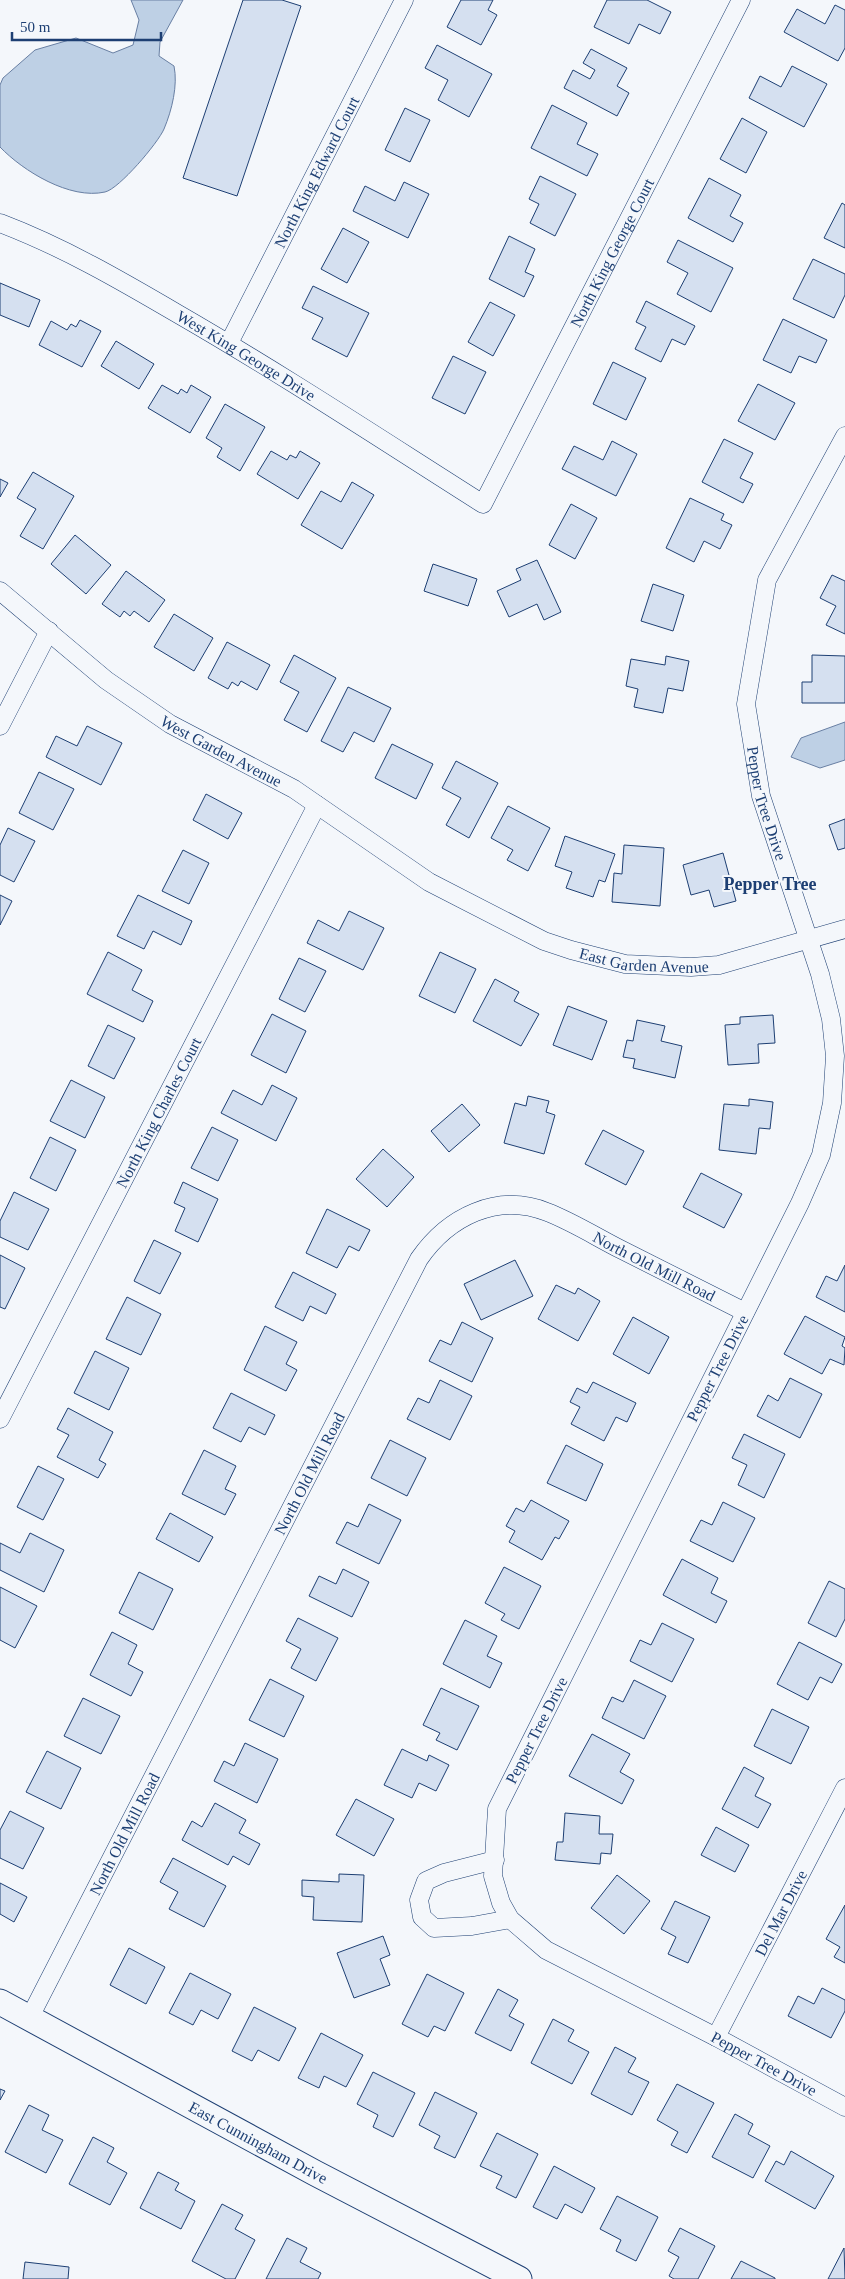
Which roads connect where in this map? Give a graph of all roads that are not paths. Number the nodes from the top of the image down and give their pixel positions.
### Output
1 (404, 0) edge
2 (741, 0) edge
3 (0, 223) edge
4 (229, 343) junction
5 (845, 436) edge
6 (483, 504) joint
7 (0, 591) edge
8 (49, 631) junction
9 (0, 726) edge
10 (317, 805) junction
11 (453, 895) joint
12 (845, 929) edge
13 (809, 941) junction
14 (745, 1312) junction
15 (0, 1419) edge
16 (845, 1788) edge
17 (495, 1860) junction
18 (510, 1918) junction
19 (0, 2002) edge
20 (30, 2016) junction
21 (716, 2037) junction
22 (845, 2107) edge
23 (519, 2279) edge

1 - 4 street, North King Edward Court
2 - 6 street, North King George Court
3 - 4 street, West King George Drive
4 - 6 street, West King George Drive
5 - 13 street, Pepper Tree Drive
7 - 8 street, West Garden Avenue
8 - 9 street
8 - 10 street, West Garden Avenue
10 - 11 street, West Garden Avenue
10 - 15 street, North King Charles Court
11 - 13 street, East Garden Avenue
12 - 13 street, East Garden Avenue
13 - 14 street, Pepper Tree Drive
14 - 17 street, Pepper Tree Drive
14 - 20 street, North Old Mill Road
16 - 21 street, Del Mar Drive
17 - 18 street, Pepper Tree Drive
17 - 18 street
18 - 21 street, Pepper Tree Drive
19 - 20 street, East Cunningham Drive
20 - 23 street, East Cunningham Drive
21 - 22 street, Pepper Tree Drive

